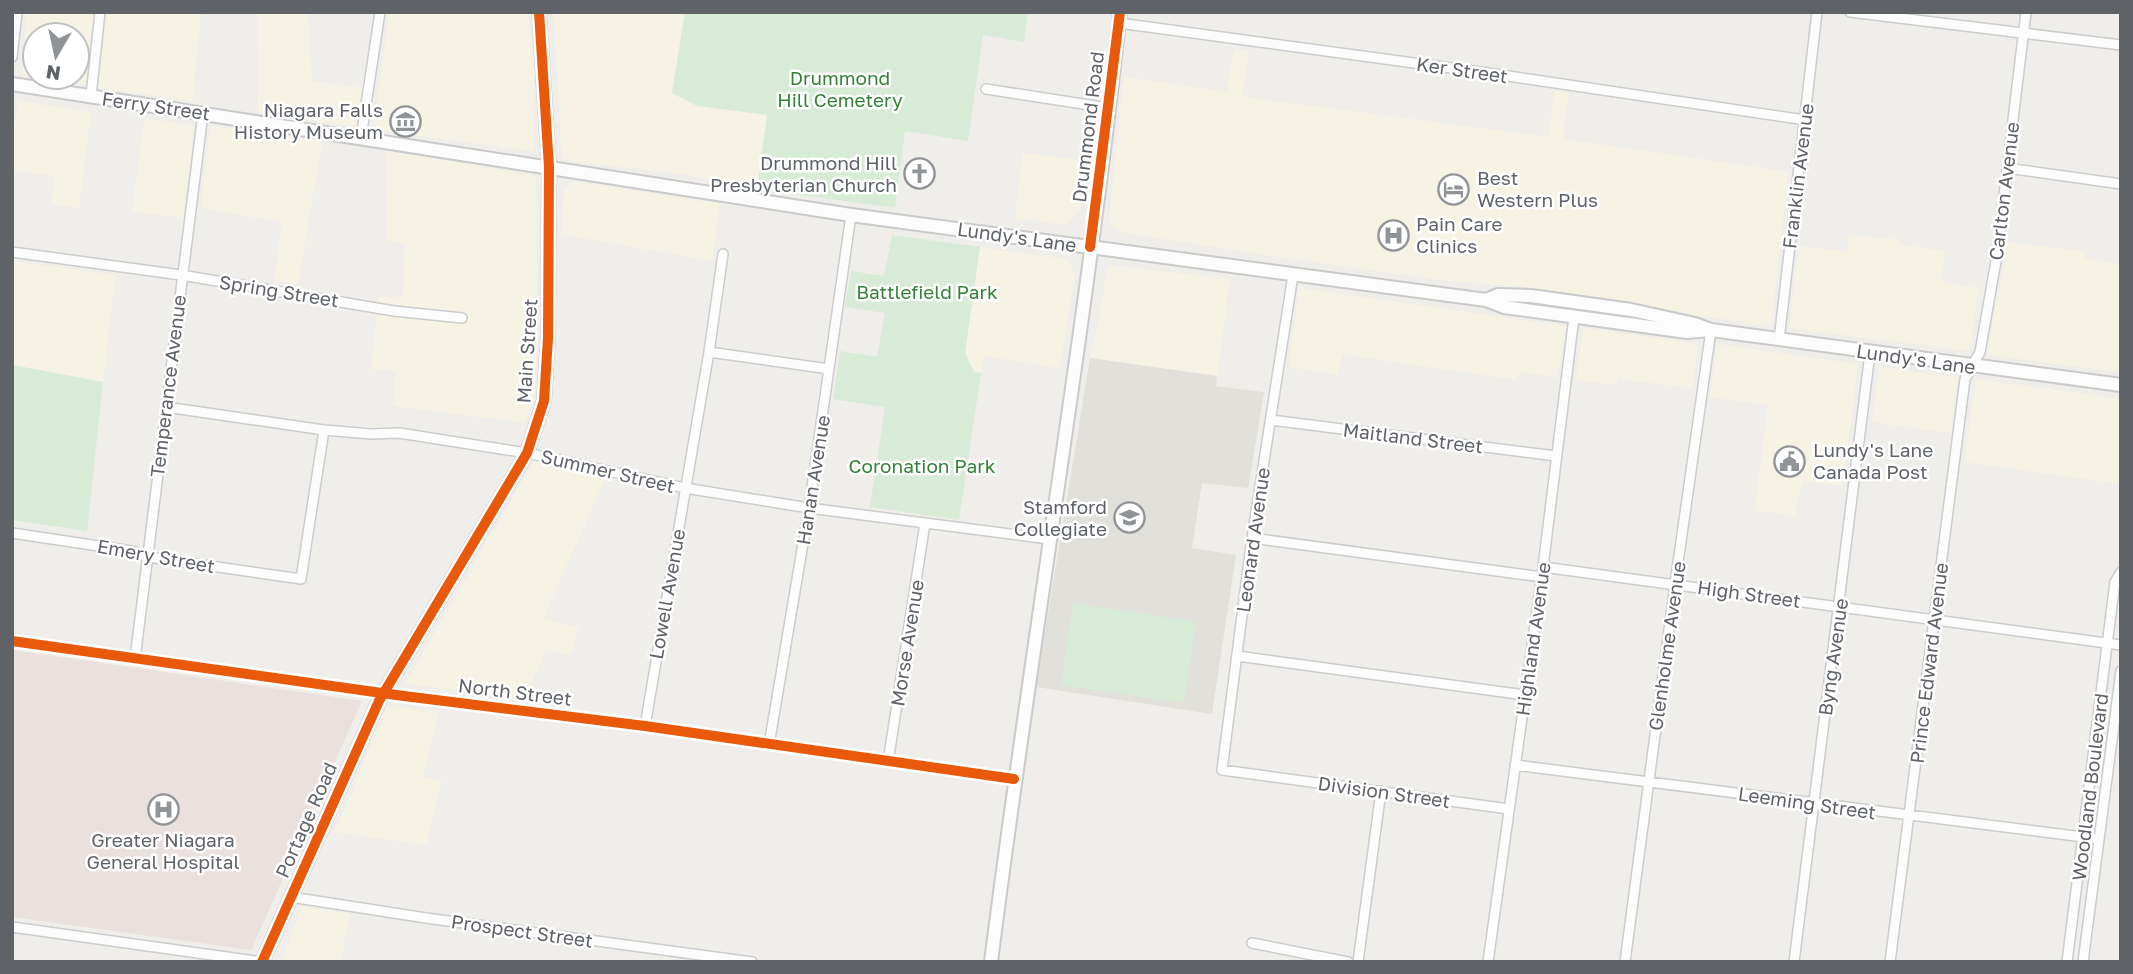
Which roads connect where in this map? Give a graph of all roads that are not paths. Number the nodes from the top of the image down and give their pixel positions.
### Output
1 (17, 12) edge
2 (100, 12) edge
3 (380, 12) edge
4 (539, 12) edge
5 (1817, 12) edge
6 (1850, 12) edge
7 (2026, 12) edge
8 (1119, 18) edge
9 (2024, 32) junction
10 (2121, 45) edge
11 (12, 57) edge
12 (12, 84) edge
13 (986, 89) dead end
14 (91, 96) junction
15 (1109, 108) junction
16 (203, 113) junction
17 (1805, 120) junction
18 (362, 138) junction
19 (549, 167) junction
20 (2007, 168) junction
21 (2121, 184) edge
22 (851, 215) junction
23 (1090, 247) junction
24 (12, 252) edge
25 (723, 254) dead end
26 (181, 275) junction
27 (1293, 275) junction
28 (1486, 300) junction
29 (1574, 317) junction
30 (462, 318) dead end
31 (1711, 330) junction
32 (1779, 340) junction
33 (709, 352) junction
34 (1870, 353) junction
35 (1972, 366) junction
36 (829, 369) junction
37 (2121, 385) edge
38 (166, 407) junction
39 (1271, 420) junction
40 (324, 430) junction
41 (527, 453) junction
42 (1556, 456) junction
43 (685, 488) junction
44 (810, 508) junction
45 (926, 523) junction
46 (12, 533) edge
47 (1252, 538) junction
48 (1049, 539) junction
49 (148, 557) junction
50 (1542, 572) junction
51 (2121, 572) edge
52 (1675, 584) junction
53 (1840, 607) junction
54 (1935, 620) junction
55 (12, 641) edge
56 (2108, 643) junction
57 (2121, 645) edge
58 (1237, 656) junction
59 (135, 659) junction
60 (2121, 671) edge
61 (384, 693) junction
62 (1525, 695) junction
63 (645, 726) junction
64 (769, 745) junction
65 (888, 762) junction
66 (1515, 765) junction
67 (1258, 776) joint
68 (1014, 779) junction
69 (1649, 781) junction
70 (1381, 790) junction
71 (1813, 804) junction
72 (1509, 809) junction
73 (1909, 817) junction
74 (2083, 838) junction
75 (2099, 839) junction
76 (291, 897) junction
77 (12, 927) edge
78 (1252, 943) dead end
79 (262, 962) edge
80 (752, 962) edge
81 (991, 962) edge
82 (1348, 962) edge
83 (1358, 962) edge
84 (1488, 962) edge
85 (1625, 962) edge
86 (1794, 962) edge
87 (1890, 962) edge
88 (2067, 962) edge
89 (2083, 962) edge

1 - 11 street
2 - 14 street
3 - 18 street
4 - 19 main road, Main Street
5 - 17 street, Franklin Avenue
6 - 9 street
7 - 9 street, Carlton Avenue
8 - 15 main road, Drummond Road
8 - 17 street, Ker Street
9 - 10 street
9 - 20 street, Carlton Avenue
12 - 14 main road, Ferry Street
13 - 15 street
14 - 16 main road, Ferry Street
15 - 23 main road, Drummond Road
16 - 18 main road, Ferry Street
16 - 26 street, Temperance Avenue
17 - 32 street, Franklin Avenue
18 - 19 main road, Ferry Street
19 - 22 main road, Lundy's Lane
19 - 41 main road, Main Street
20 - 21 street
20 - 35 street, Carlton Avenue
22 - 23 main road, Lundy's Lane
22 - 36 street, Hanan Avenue
23 - 27 main road, Lundy's Lane
23 - 48 main road, Drummond Road
24 - 26 street, Spring Street
25 - 33 street, Lowell Avenue
26 - 30 street, Spring Street
26 - 38 street, Temperance Avenue
27 - 28 main road, Lundy's Lane
27 - 39 street, Leonard Avenue
28 - 29 main road, Lundy's Lane
28 - 31 main road, Lundy's Lane
29 - 31 main road, Lundy's Lane
29 - 42 street, Highland Avenue
31 - 32 main road, Lundy's Lane
31 - 52 street, Glenholme Avenue
32 - 34 main road, Lundy's Lane
33 - 36 street
33 - 43 street, Lowell Avenue
34 - 35 main road, Lundy's Lane
34 - 53 street, Byng Avenue
35 - 37 main road, Lundy's Lane
35 - 54 street, Prince Edward Avenue
36 - 44 street, Hanan Avenue
38 - 40 street, Summer Street
38 - 49 street, Temperance Avenue
39 - 42 street, Maitland Street
39 - 47 street, Leonard Avenue
40 - 41 street, Summer Street
40 - 49 street, Emery Street
41 - 43 street, Summer Street
41 - 61 main road, Main Street
42 - 50 street, Highland Avenue
43 - 44 street, Summer Street
43 - 63 street, Lowell Avenue
44 - 45 street, Summer Street
44 - 64 street, Hanan Avenue
45 - 48 street, Summer Street
45 - 65 street, Morse Avenue
46 - 49 street, Emery Street
47 - 50 street, High Street
47 - 58 street, Leonard Avenue
48 - 68 main road, Drummond Road
49 - 59 street, Temperance Avenue
50 - 52 street, High Street
50 - 62 street, Highland Avenue
51 - 56 street, Woodland Boulevard
52 - 53 street, High Street
52 - 69 street, Glenholme Avenue
53 - 54 street, High Street
53 - 71 street, Byng Avenue
54 - 56 street, High Street
54 - 73 street, Prince Edward Avenue
55 - 59 street, North Street
56 - 57 street, High Street
56 - 74 street, Woodland Boulevard
58 - 62 street
58 - 67 street, Leonard Avenue
59 - 61 street, North Street
60 - 75 street, Woodland Boulevard
61 - 63 street, North Street
61 - 76 main road, Portage Road
62 - 66 street, Highland Avenue
63 - 64 street, North Street
64 - 65 street, North Street
65 - 68 street, North Street
66 - 69 street, Leeming Street
66 - 72 street, Highland Avenue
67 - 70 street, Division Street
68 - 81 main road, Drummond Road
69 - 71 street, Leeming Street
69 - 85 street, Glenholme Avenue
70 - 72 street, Division Street
70 - 83 street
71 - 73 street, Leeming Street
71 - 86 street, Byng Avenue
72 - 84 street, Highland Avenue
73 - 74 street, Leeming Street
73 - 87 street, Prince Edward Avenue
74 - 75 street, Leeming Street
74 - 88 street, Woodland Boulevard
75 - 89 street, Woodland Boulevard
76 - 79 main road, Portage Road
76 - 80 street, Prospect Street
77 - 79 street
78 - 82 street

